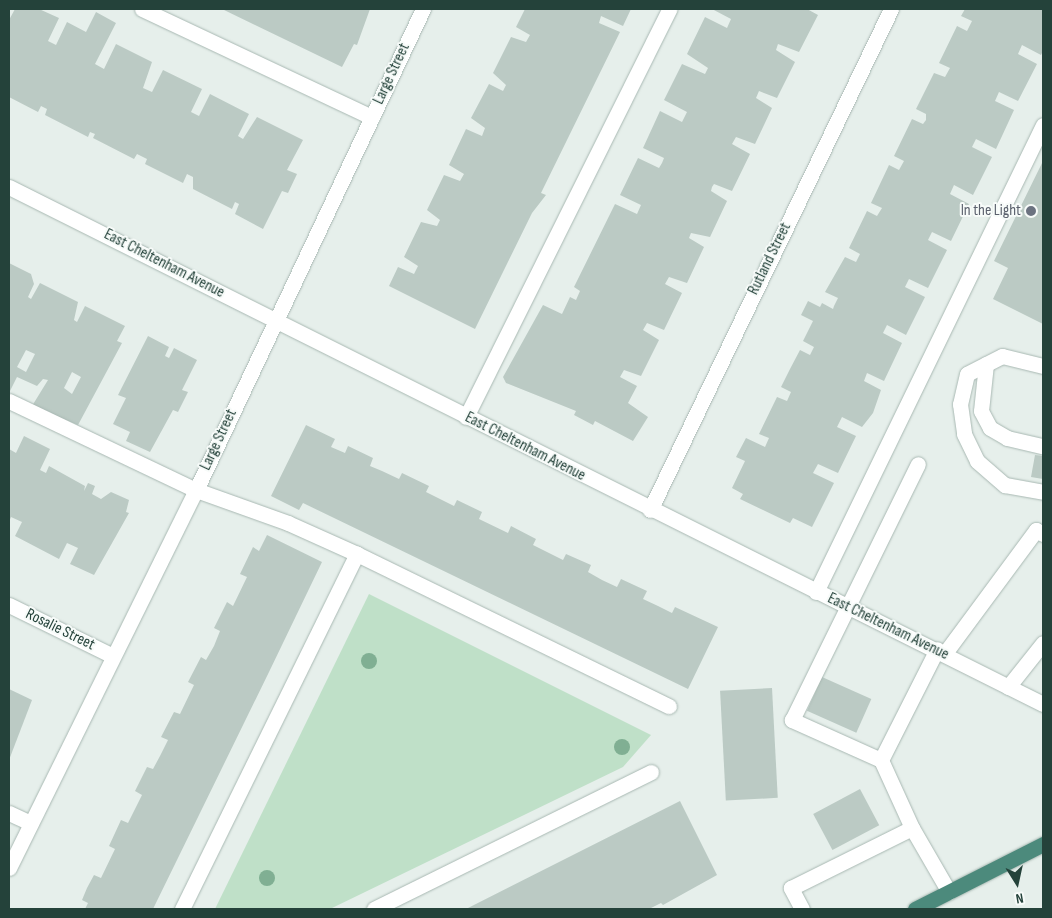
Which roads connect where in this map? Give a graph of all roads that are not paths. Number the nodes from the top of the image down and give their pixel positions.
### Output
1 (142, 9) edge
2 (423, 9) edge
3 (669, 9) edge
4 (891, 9) edge
5 (372, 116) junction
6 (1043, 125) edge
7 (9, 187) edge
8 (275, 320) junction
9 (986, 364) junction
10 (1043, 366) edge
11 (9, 401) edge
12 (466, 417) junction
13 (1043, 446) edge
14 (918, 464) dead end
15 (196, 490) junction
16 (1043, 492) edge
17 (650, 510) junction
18 (1043, 534) edge
19 (357, 554) junction
20 (816, 592) junction
21 (9, 605) edge
22 (846, 606) junction
23 (1043, 643) edge
24 (941, 651) junction
25 (111, 655) junction
26 (1008, 687) junction
27 (1043, 704) edge
28 (668, 706) dead end
29 (881, 760) junction
30 (651, 772) dead end
31 (9, 813) edge
32 (28, 822) junction
33 (912, 828) junction
34 (1043, 844) edge
35 (9, 868) edge
36 (949, 892) junction
37 (182, 909) edge
38 (374, 909) edge
39 (802, 909) edge
40 (915, 909) edge

1 - 5 street
2 - 5 street, Large Street
3 - 12 street
4 - 17 street, Rutland Street
5 - 8 street, Large Street
6 - 20 street
7 - 8 street, East Cheltenham Avenue
8 - 12 street, East Cheltenham Avenue
8 - 15 street, Large Street
9 - 10 street
9 - 13 street
9 - 16 street
11 - 15 street
12 - 17 street, East Cheltenham Avenue
14 - 22 street
15 - 19 street
15 - 25 street, Large Street
17 - 20 street, East Cheltenham Avenue
18 - 24 street
19 - 28 street
19 - 37 street
20 - 22 street, East Cheltenham Avenue
21 - 25 street, Rosalie Street
22 - 24 street, East Cheltenham Avenue
22 - 29 street
23 - 26 street
24 - 26 street, East Cheltenham Avenue
24 - 29 street
25 - 32 street, Large Street
26 - 27 street, East Cheltenham Avenue
29 - 33 street
30 - 38 street
31 - 32 street
32 - 35 street, Large Street
33 - 36 street
33 - 39 street
34 - 36 highway
36 - 40 highway

